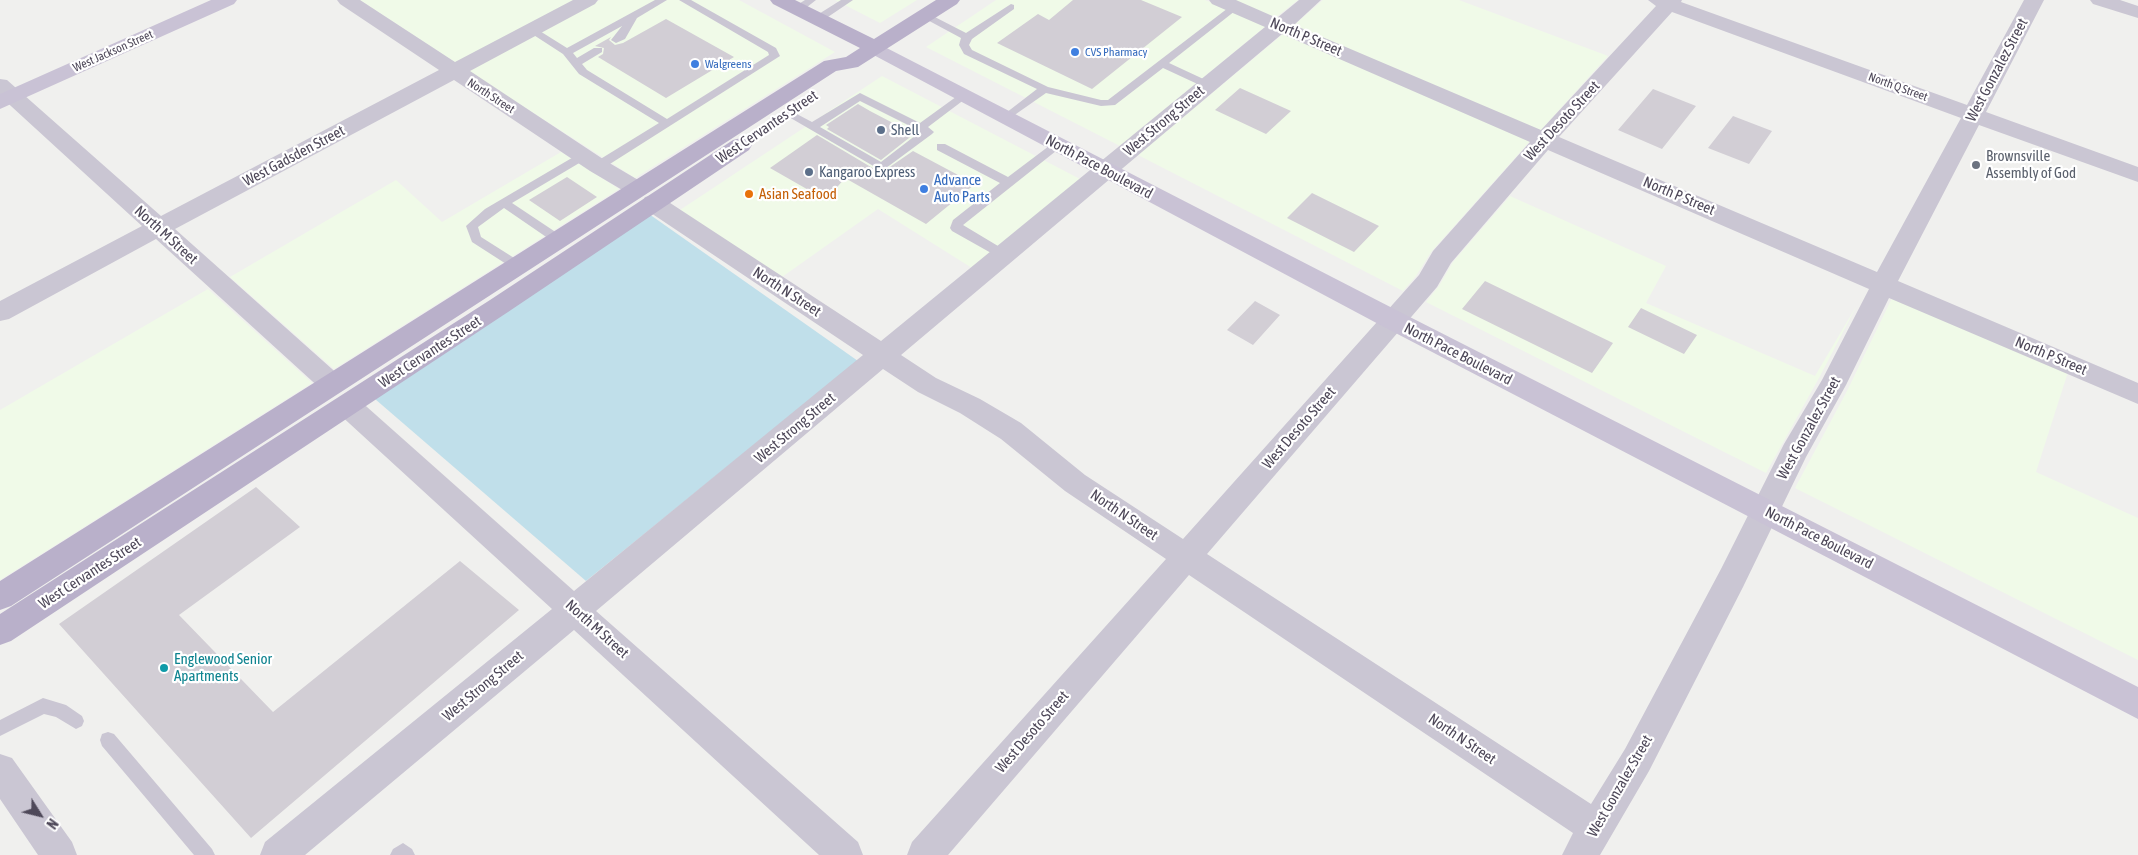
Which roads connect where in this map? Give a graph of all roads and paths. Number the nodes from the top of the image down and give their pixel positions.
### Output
1 (227, 0) edge
2 (347, 0) edge
3 (588, 0) edge
4 (662, 0) edge
5 (684, 0) edge
6 (848, 0) edge
7 (1311, 0) edge
8 (2034, 0) edge
9 (2100, 0) edge
10 (945, 1) edge
11 (1666, 1) edge
12 (1227, 3) edge
13 (802, 7) edge
14 (1010, 7) dead end
15 (2138, 12) edge
16 (634, 16) junction
17 (925, 16) junction
18 (1279, 26) junction
19 (532, 30) junction
20 (967, 37) junction
21 (616, 40) dead end
22 (875, 48) junction
23 (598, 50) dead end
24 (567, 52) junction
25 (576, 63) junction
26 (851, 63) junction
27 (1162, 64) junction
28 (454, 71) junction
29 (1208, 85) junction
30 (1044, 90) junction
31 (4, 94) edge
32 (964, 96) junction
33 (787, 114) junction
34 (1974, 114) junction
35 (1006, 118) junction
36 (666, 124) junction
37 (911, 126) junction
38 (812, 127) junction
39 (1547, 140) junction
40 (1057, 144) junction
41 (941, 147) dead end
42 (590, 161) junction
43 (1105, 170) junction
44 (2138, 175) edge
45 (1008, 182) junction
46 (645, 196) junction
47 (504, 203) junction
48 (158, 228) junction
49 (558, 240) junction
50 (1004, 255) junction
51 (518, 266) junction
52 (1883, 284) junction
53 (0, 312) edge
54 (1393, 320) junction
55 (882, 355) junction
56 (2138, 394) edge
57 (340, 395) junction
58 (1765, 511) junction
59 (1186, 556) junction
60 (0, 597) edge
61 (576, 609) junction
62 (0, 631) edge
63 (2138, 704) edge
64 (76, 721) dead end
65 (0, 728) edge
66 (108, 740) dead end
67 (0, 770) edge
68 (1596, 828) junction
69 (60, 855) edge
70 (206, 855) edge
71 (278, 855) edge
72 (399, 855) edge
73 (406, 855) edge
74 (845, 855) edge
75 (925, 855) edge
76 (1580, 855) edge

1 - 31 main road, West Jackson Street
2 - 28 street, North Street
3 - 19 street, West Gadsden Street
4 - 16 lane
5 - 36 lane
6 - 13 lane
7 - 18 street, West Strong Street
8 - 34 street, West Gonzalez Street
9 - 15 street
10 - 17 main road, West Cervantes Street
11 - 34 street, North Q Street
11 - 39 street, West Desoto Street
12 - 18 street, North P Street
12 - 27 lane
13 - 22 main road, North Pace Boulevard
14 - 20 lane
16 - 21 lane
16 - 24 lane
17 - 20 lane
17 - 22 main road, West Cervantes Street
18 - 29 street, West Strong Street
18 - 39 street, North P Street
19 - 24 lane
19 - 28 street, West Gadsden Street
20 - 30 lane
22 - 26 main road, West Cervantes Street
22 - 32 main road, North Pace Boulevard
23 - 25 lane
24 - 25 lane
25 - 36 lane
26 - 33 main road, West Cervantes Street
26 - 46 main road, West Cervantes Street
27 - 29 lane
27 - 30 lane
28 - 42 street, North Street
28 - 48 street, West Gadsden Street
29 - 43 street, West Strong Street
30 - 35 lane
31 - 48 street, North M Street
32 - 35 main road, North Pace Boulevard
32 - 37 lane
33 - 38 lane
33 - 46 main road, West Cervantes Street
34 - 44 street, North Q Street
34 - 52 street, West Gonzalez Street
35 - 40 main road, North Pace Boulevard
36 - 42 lane
37 - 38 lane
37 - 38 lane
39 - 52 street, North P Street
39 - 54 street, West Desoto Street
40 - 43 main road, North Pace Boulevard
40 - 45 lane
41 - 45 lane
42 - 46 street, North Street
42 - 47 lane
43 - 50 street, West Strong Street
43 - 54 main road, North Pace Boulevard
45 - 50 lane
46 - 49 main road, West Cervantes Street
46 - 55 street, North N Street
46 - 57 main road, West Cervantes Street
47 - 49 lane
47 - 51 lane
48 - 53 street, West Gadsden Street
48 - 57 street, North M Street
49 - 51 main road, West Cervantes Street
50 - 55 street, West Strong Street
51 - 57 main road, West Cervantes Street
52 - 56 street, North P Street
52 - 58 street, West Gonzalez Street
54 - 58 main road, North Pace Boulevard
54 - 59 street, West Desoto Street
55 - 59 street, North N Street
55 - 61 street, West Strong Street
57 - 60 main road, West Cervantes Street
57 - 61 street, North M Street
57 - 62 main road, West Cervantes Street
58 - 63 main road, North Pace Boulevard
58 - 68 street, West Gonzalez Street
59 - 68 street, North N Street
59 - 75 street, West Desoto Street
61 - 71 street, West Strong Street
61 - 74 street, North M Street
64 - 65 lane
66 - 70 lane
67 - 69 street
68 - 76 street, West Gonzalez Street
72 - 73 lane

